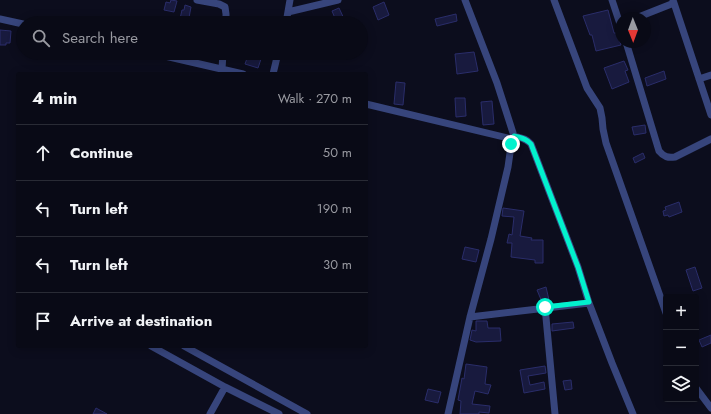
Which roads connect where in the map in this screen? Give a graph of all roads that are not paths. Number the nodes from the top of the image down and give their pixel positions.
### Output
1 (198, 0) edge
2 (290, 0) edge
3 (338, 0) edge
4 (465, 0) edge
5 (554, 0) edge
6 (612, 0) edge
7 (673, 1) edge
8 (288, 12) junction
9 (616, 12) edge
10 (649, 12) edge
11 (226, 16) edge
12 (287, 16) edge
13 (0, 19) edge
14 (16, 22) edge
15 (628, 48) edge
16 (183, 60) edge
17 (223, 60) edge
18 (276, 60) edge
19 (222, 69) junction
20 (235, 72) edge
21 (273, 72) edge
22 (711, 75) edge
23 (699, 79) junction
24 (368, 104) edge
25 (711, 115) edge
26 (513, 138) junction
27 (711, 139) edge
28 (589, 302) junction
29 (663, 304) edge
30 (545, 307) junction
31 (470, 317) junction
32 (155, 348) edge
33 (188, 348) edge
34 (225, 387) junction
35 (699, 392) edge
36 (711, 408) edge
37 (210, 414) edge
38 (279, 414) edge
39 (307, 414) edge
40 (448, 414) edge
41 (555, 414) edge
42 (633, 414) edge

1 - 11 street
2 - 8 street
3 - 8 street
4 - 26 street
5 - 29 street
6 - 9 street
7 - 10 street
7 - 23 street
8 - 12 street
13 - 14 street
15 - 27 street
16 - 19 street
17 - 19 street
18 - 21 street
19 - 20 street
22 - 23 street
23 - 25 street
24 - 26 street
26 - 28 street
26 - 31 street
28 - 30 street
28 - 42 street
30 - 31 street
30 - 41 street
31 - 40 street
32 - 34 street
33 - 39 street
34 - 37 street
34 - 38 street
35 - 36 street

